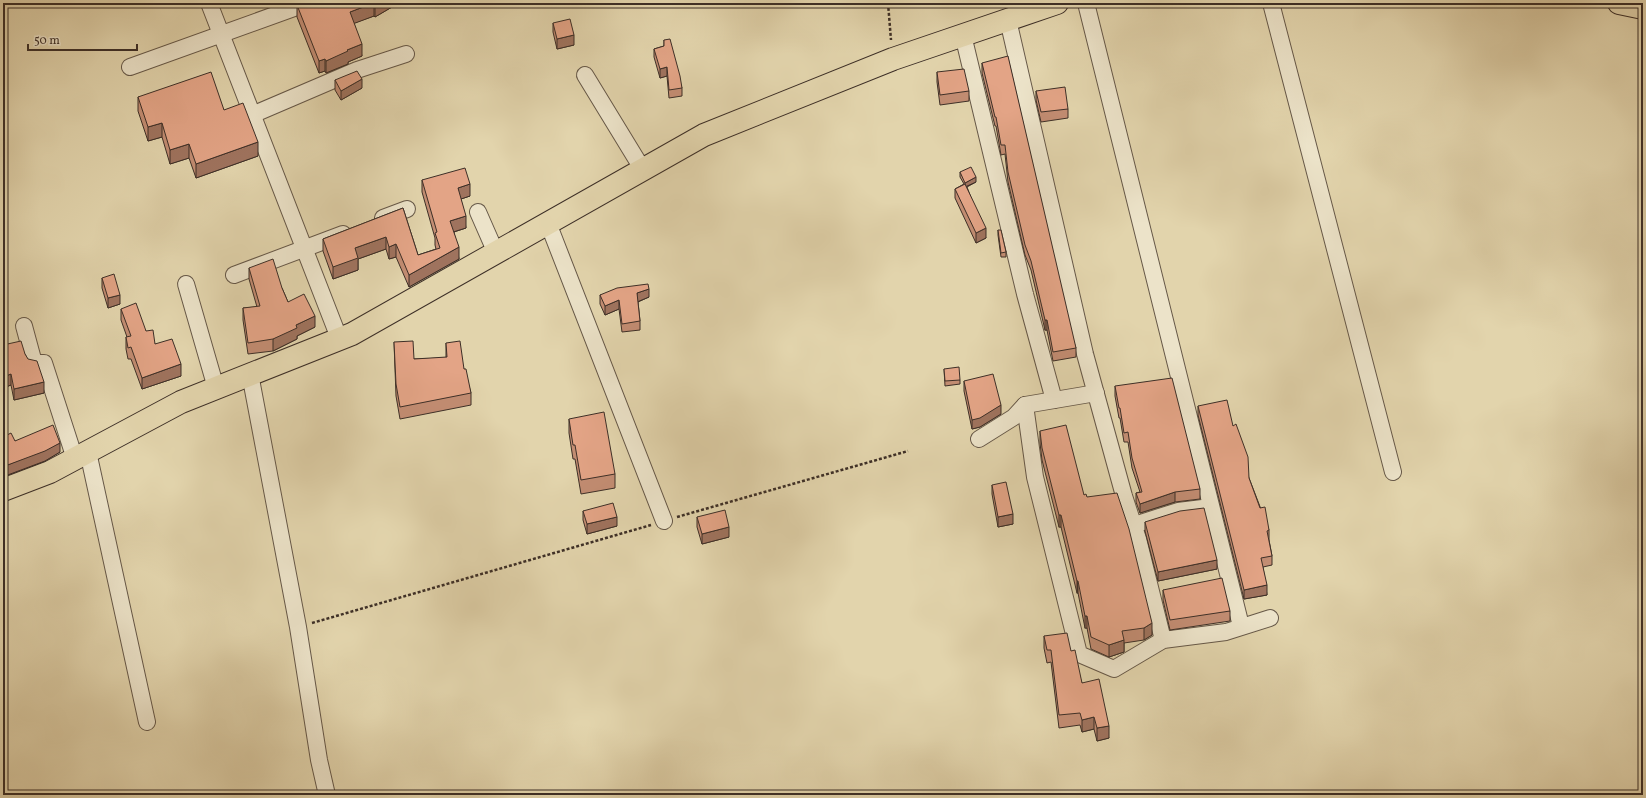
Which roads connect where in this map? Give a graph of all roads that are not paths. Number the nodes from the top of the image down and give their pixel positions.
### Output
1 (209, 3) edge
2 (308, 3) edge
3 (1057, 3) edge
4 (1086, 3) edge
5 (1271, 3) edge
6 (1619, 3) edge
7 (1643, 8) edge
8 (1008, 20) junction
9 (221, 35) junction
10 (963, 35) junction
11 (406, 54) dead end
12 (130, 67) dead end
13 (584, 75) dead end
14 (252, 115) junction
15 (642, 170) junction
16 (407, 209) dead end
17 (478, 212) dead end
18 (548, 223) junction
19 (304, 248) junction
20 (496, 253) junction
21 (234, 275) dead end
22 (186, 284) dead end
23 (24, 326) dead end
24 (339, 338) junction
25 (250, 374) junction
26 (216, 388) junction
27 (1096, 393) junction
28 (1054, 400) junction
29 (1025, 405) junction
30 (979, 439) dead end
31 (82, 455) junction
32 (1393, 472) dead end
33 (3, 490) edge
34 (1211, 506) junction
35 (664, 521) road end
36 (1134, 525) junction
37 (1270, 618) dead end
38 (1241, 626) junction
39 (1163, 640) junction
40 (147, 722) dead end
41 (327, 795) edge

1 - 9 street
2 - 9 street
3 - 8 main road
4 - 34 street
5 - 32 street
6 - 7 main road
8 - 10 main road
8 - 27 street
9 - 12 street
9 - 14 street
10 - 15 main road
10 - 28 street
11 - 14 street
13 - 15 street
14 - 19 street
15 - 18 main road
16 - 19 street
17 - 20 street
18 - 20 main road
18 - 35 street
19 - 21 street
19 - 24 street
20 - 24 main road
22 - 26 street
23 - 31 street
24 - 25 main road
25 - 26 main road
25 - 41 street
26 - 31 main road
27 - 28 street
27 - 36 street
28 - 29 street
29 - 30 street
29 - 39 street
31 - 33 main road
31 - 40 street
34 - 36 street
34 - 38 street
36 - 39 street
37 - 38 street
38 - 39 street

